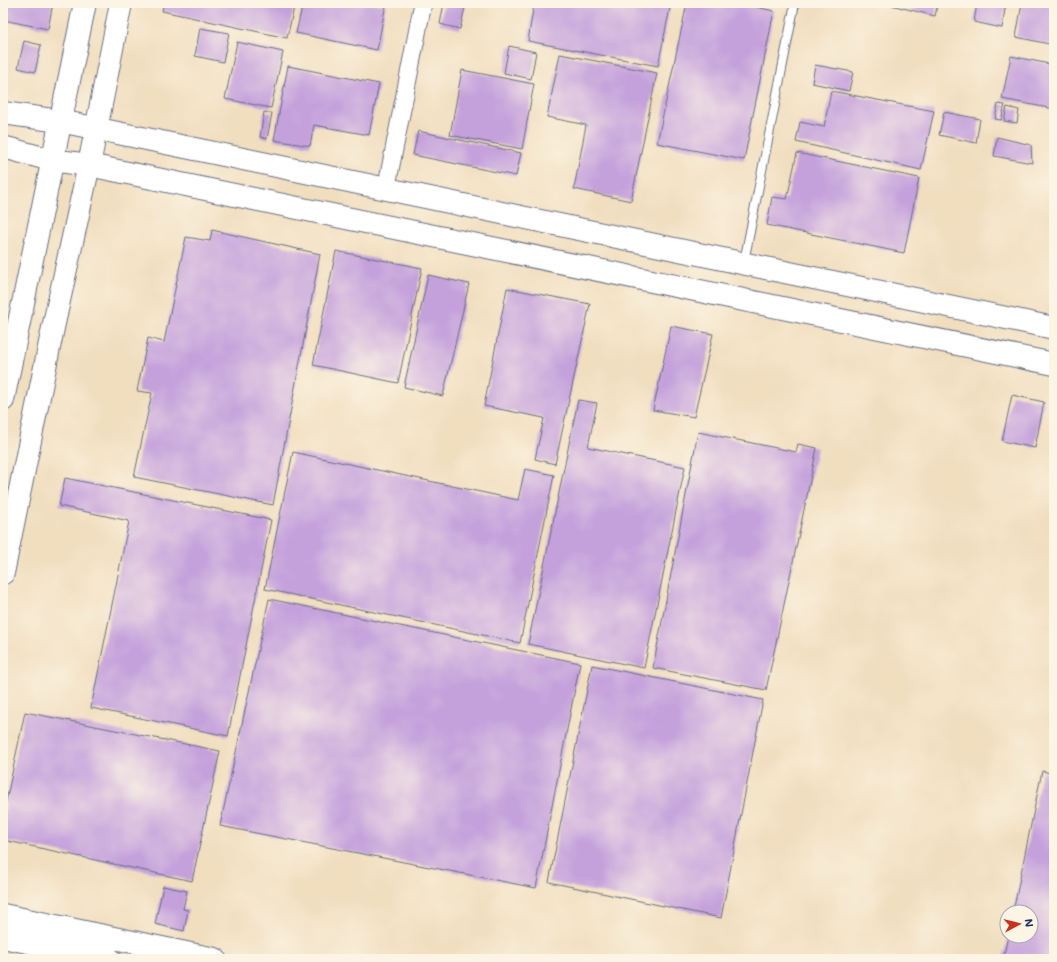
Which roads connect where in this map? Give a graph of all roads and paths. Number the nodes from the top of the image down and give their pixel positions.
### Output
1 (85, 3) edge
2 (121, 3) edge
3 (423, 3) edge
4 (795, 3) edge
5 (3, 112) edge
6 (60, 121) junction
7 (96, 130) junction
8 (3, 147) edge
9 (52, 160) junction
10 (89, 166) junction
11 (386, 190) junction
12 (743, 264) junction
13 (1054, 328) edge
14 (1054, 364) edge
15 (3, 400) edge
16 (3, 573) edge
17 (3, 915) edge
18 (3, 937) edge
19 (110, 959) edge
20 (215, 959) edge

1 - 6 street
2 - 7 street
3 - 11 street
4 - 12 lane
5 - 6 street
6 - 7 street
6 - 9 street
7 - 10 street
7 - 11 street
8 - 9 street
9 - 10 street
9 - 15 street
10 - 14 street
10 - 16 street
11 - 12 street
12 - 13 street
17 - 20 street
18 - 19 street

